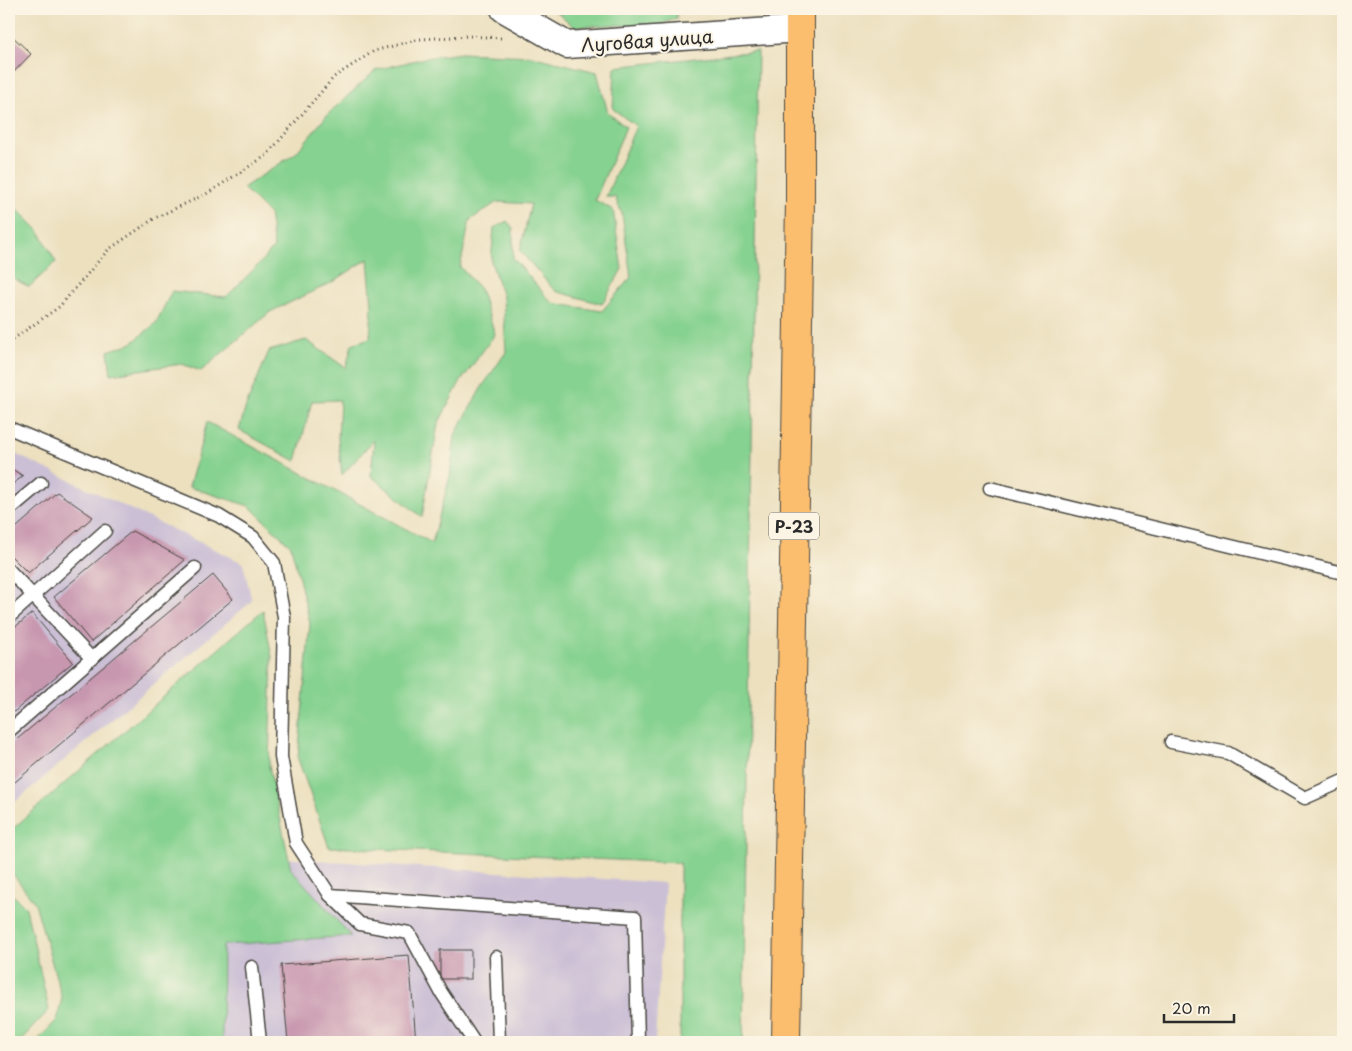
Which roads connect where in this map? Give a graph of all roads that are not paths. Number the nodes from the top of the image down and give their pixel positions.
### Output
1 (504, 9) edge
2 (800, 19) edge
3 (9, 428) edge
4 (41, 483) dead end
5 (990, 488) dead end
6 (9, 510) edge
7 (105, 531) dead end
8 (195, 568) dead end
9 (9, 570) edge
10 (1343, 573) edge
11 (33, 596) junction
12 (9, 617) edge
13 (92, 659) junction
14 (9, 731) edge
15 (1171, 742) dead end
16 (1343, 780) edge
17 (330, 895) junction
18 (496, 957) dead end
19 (252, 967) dead end
20 (260, 1042) edge
21 (474, 1042) edge
22 (499, 1042) edge
23 (638, 1042) edge
24 (786, 1042) edge

1 - 2 street, Луговая улица
2 - 24 highway, Р-23
3 - 17 lane
4 - 6 lane
5 - 10 lane
7 - 11 lane
8 - 13 lane
9 - 11 lane
11 - 12 lane
11 - 13 lane
13 - 14 lane
15 - 16 lane
17 - 21 lane
17 - 23 lane
18 - 22 lane
19 - 20 lane

